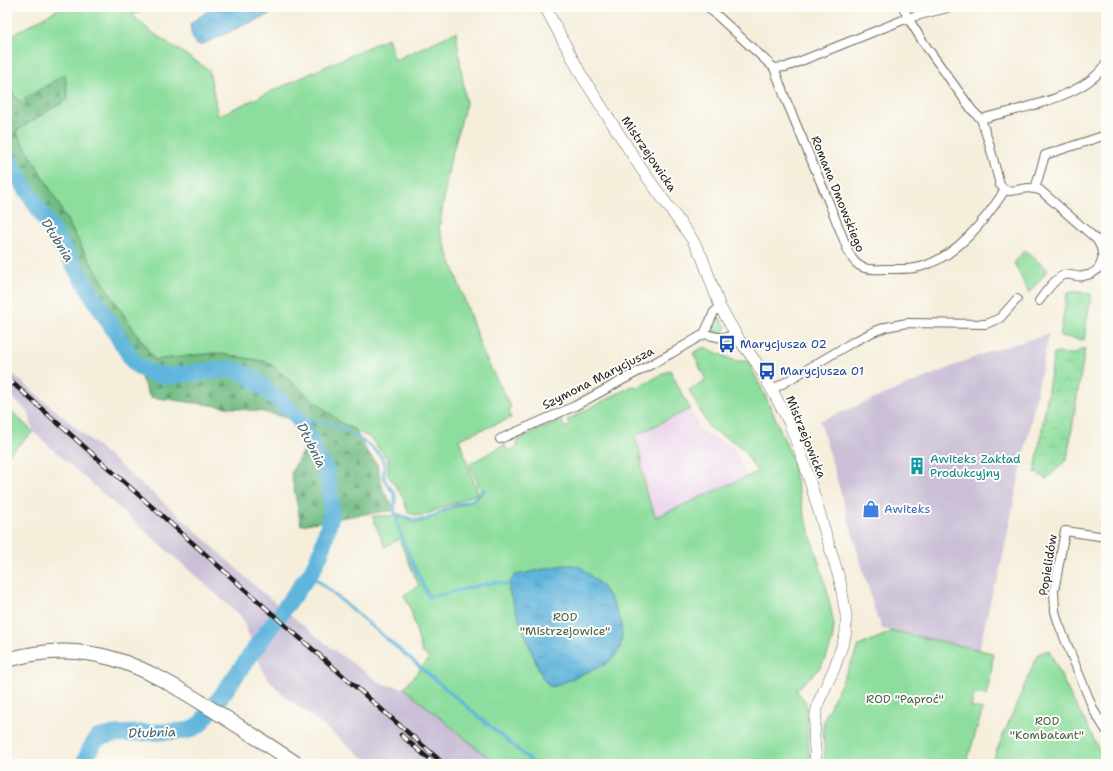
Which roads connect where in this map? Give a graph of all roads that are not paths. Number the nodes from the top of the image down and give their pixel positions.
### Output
1 (545, 7) edge
2 (708, 7) edge
3 (903, 7) edge
4 (951, 7) edge
5 (908, 18) junction
6 (774, 68) junction
7 (1105, 68) edge
8 (980, 119) junction
9 (1106, 135) edge
10 (1035, 189) junction
11 (1005, 190) junction
12 (1017, 299) dead end
13 (1038, 301) dead end
14 (720, 308) junction
15 (704, 334) junction
16 (736, 334) junction
17 (772, 390) junction
18 (500, 439) dead end
19 (1106, 537) edge
20 (7, 660) edge
21 (1106, 730) edge
22 (297, 764) edge
23 (816, 764) edge

1 - 14 street, Mistrzejowicka
2 - 6 street, Romana Dmowskiego
3 - 5 street
4 - 5 street
5 - 6 street
5 - 8 street
6 - 11 street, Romana Dmowskiego
7 - 8 street
8 - 11 street
9 - 10 street
10 - 11 street
10 - 13 street
12 - 17 street
14 - 15 street
14 - 16 street, Mistrzejowicka
15 - 16 street
15 - 18 street, Szymona Marycjusza
16 - 17 street, Mistrzejowicka
17 - 23 street, Mistrzejowicka
19 - 21 street, Popielidów
20 - 22 highway

